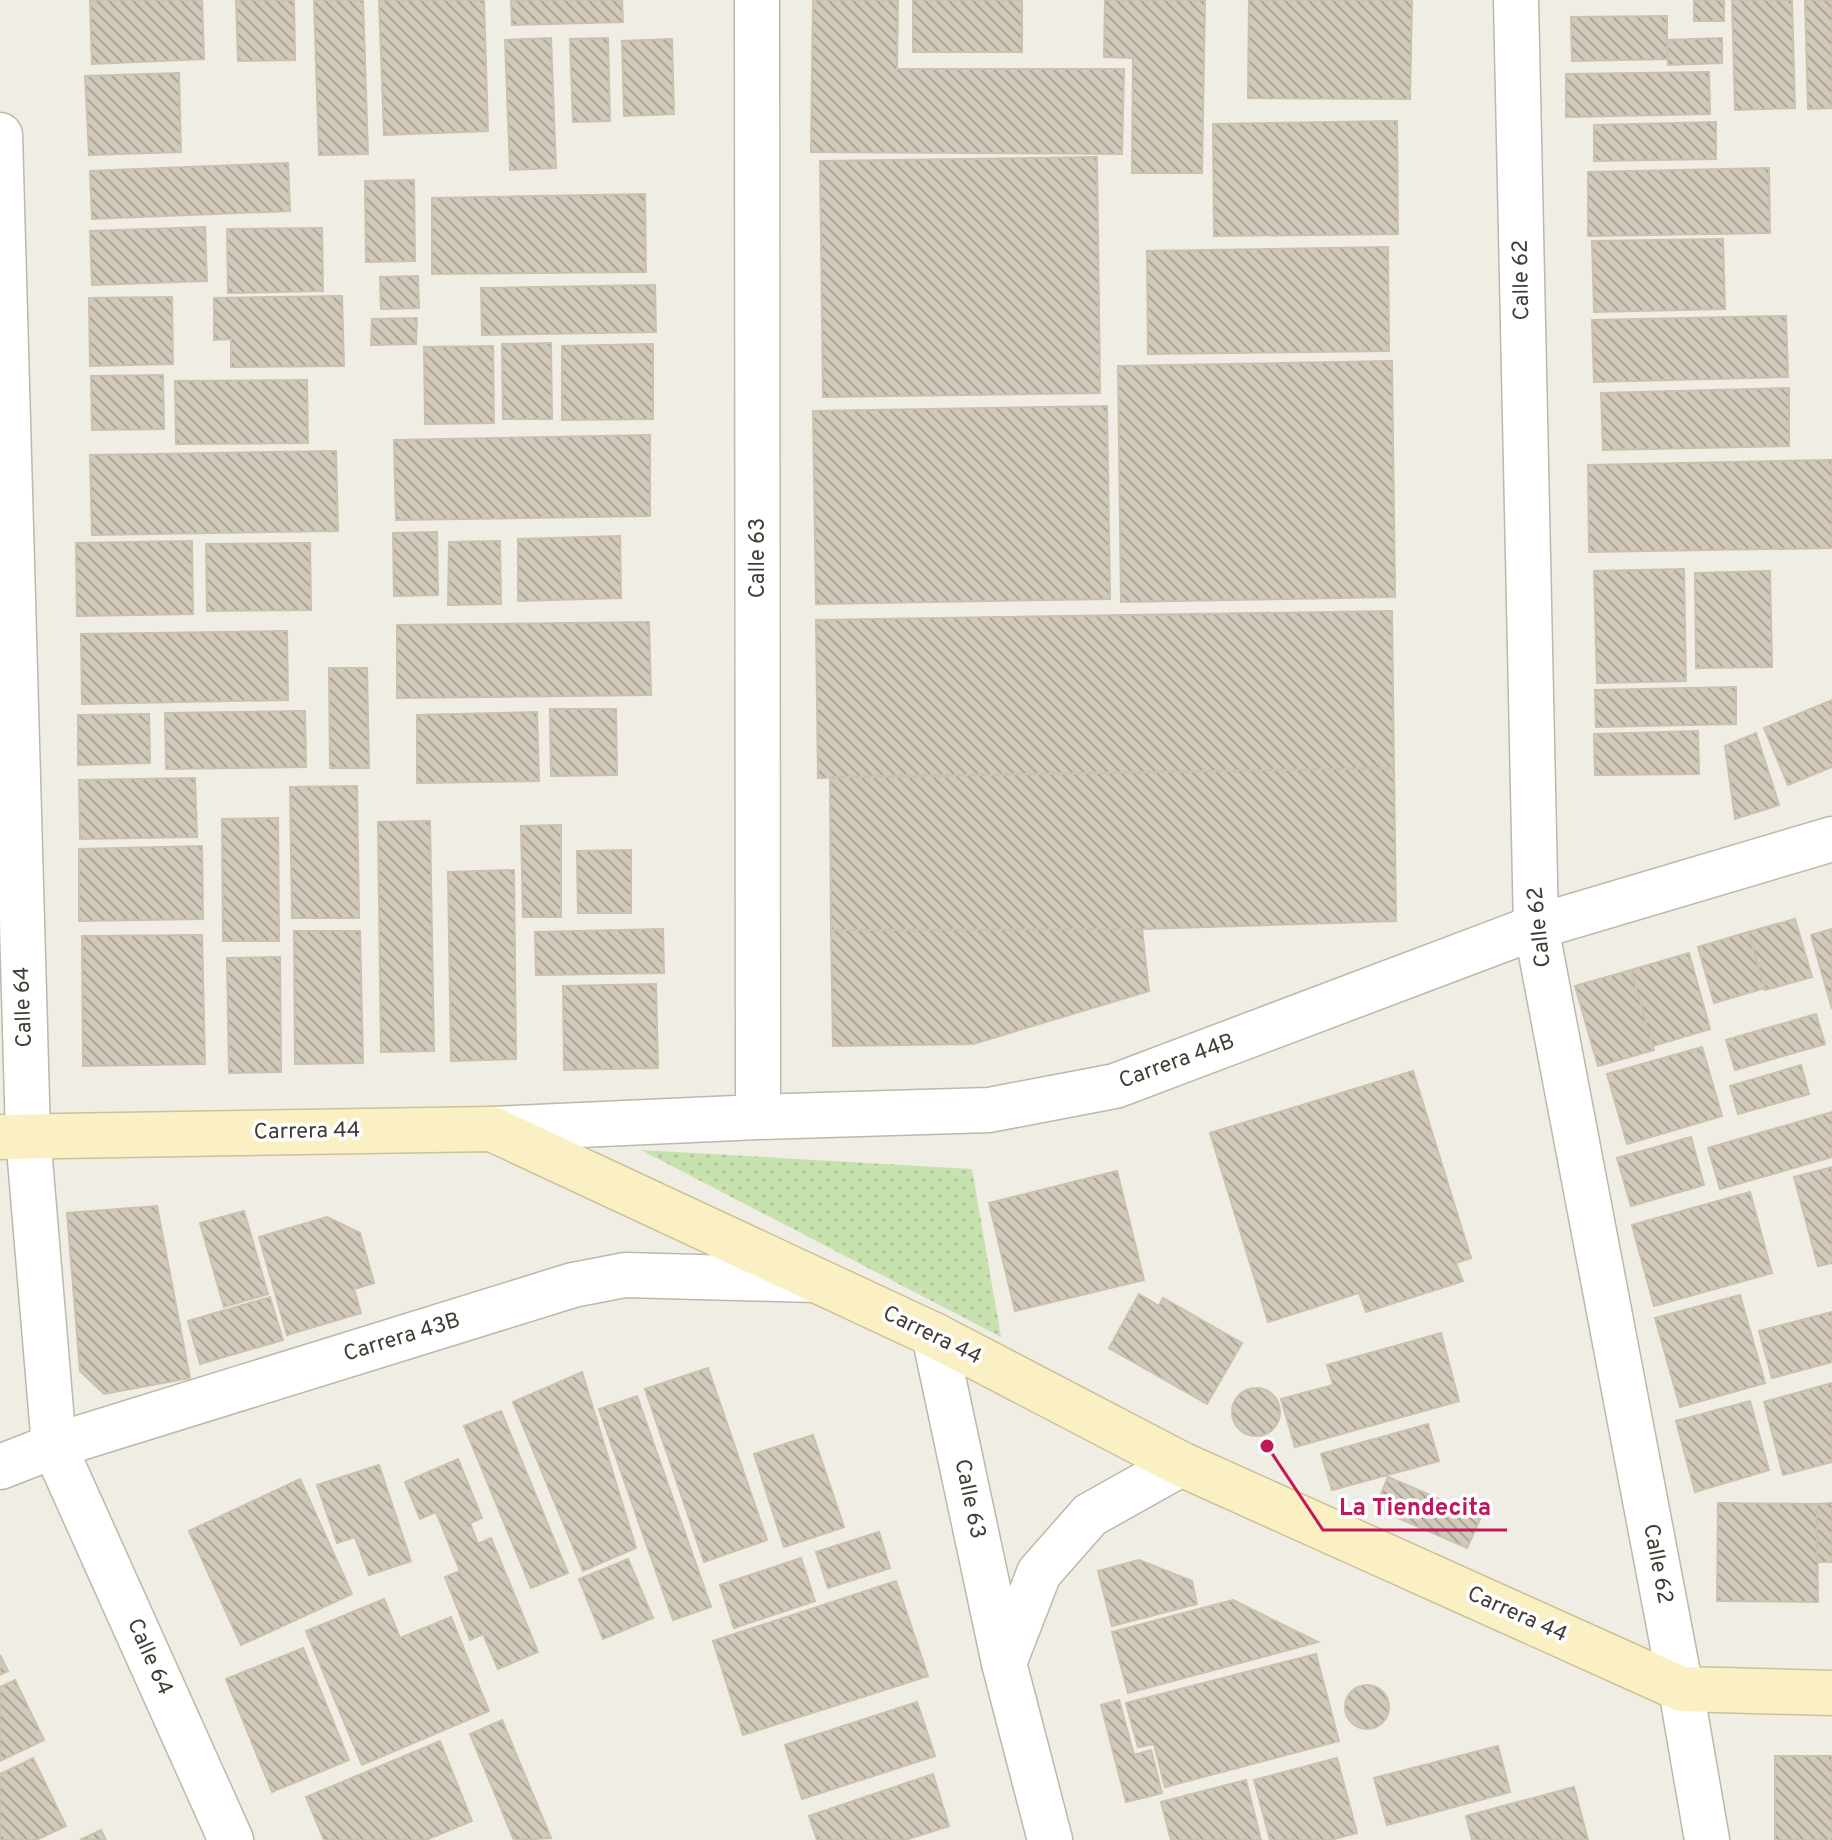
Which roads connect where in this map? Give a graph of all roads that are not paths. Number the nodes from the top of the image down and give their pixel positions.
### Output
1 (757, 0) edge
2 (1516, 0) edge
3 (0, 135) edge
4 (1832, 839) edge
5 (1536, 927) junction
6 (758, 1117) junction
7 (492, 1129) junction
8 (14, 1136) edge
9 (815, 1280) junction
10 (934, 1335) junction
11 (54, 1446) junction
12 (1181, 1464) junction
13 (0, 1467) edge
14 (1004, 1663) junction
15 (1681, 1689) junction
16 (1832, 1693) edge
17 (231, 1840) edge
18 (1050, 1840) edge
19 (1707, 1840) edge

1 - 6 street, Calle 63
2 - 5 street, Calle 62
3 - 8 street, Calle 64
4 - 5 street, Carrera 44B
5 - 6 street, Carrera 44B
5 - 15 street, Calle 62
6 - 7 street, Carrera 44B
7 - 8 street, Carrera 44
7 - 9 street, Carrera 44
8 - 11 street, Calle 64
9 - 10 street, Carrera 44
9 - 11 street, Carrera 43B
10 - 12 street, Carrera 44
10 - 14 street, Calle 63
11 - 13 street, Carrera 43B
11 - 17 street, Calle 64
12 - 14 street
12 - 15 street, Carrera 44
14 - 18 street, Calle 63
15 - 16 street, Carrera 44
15 - 19 street, Calle 62

